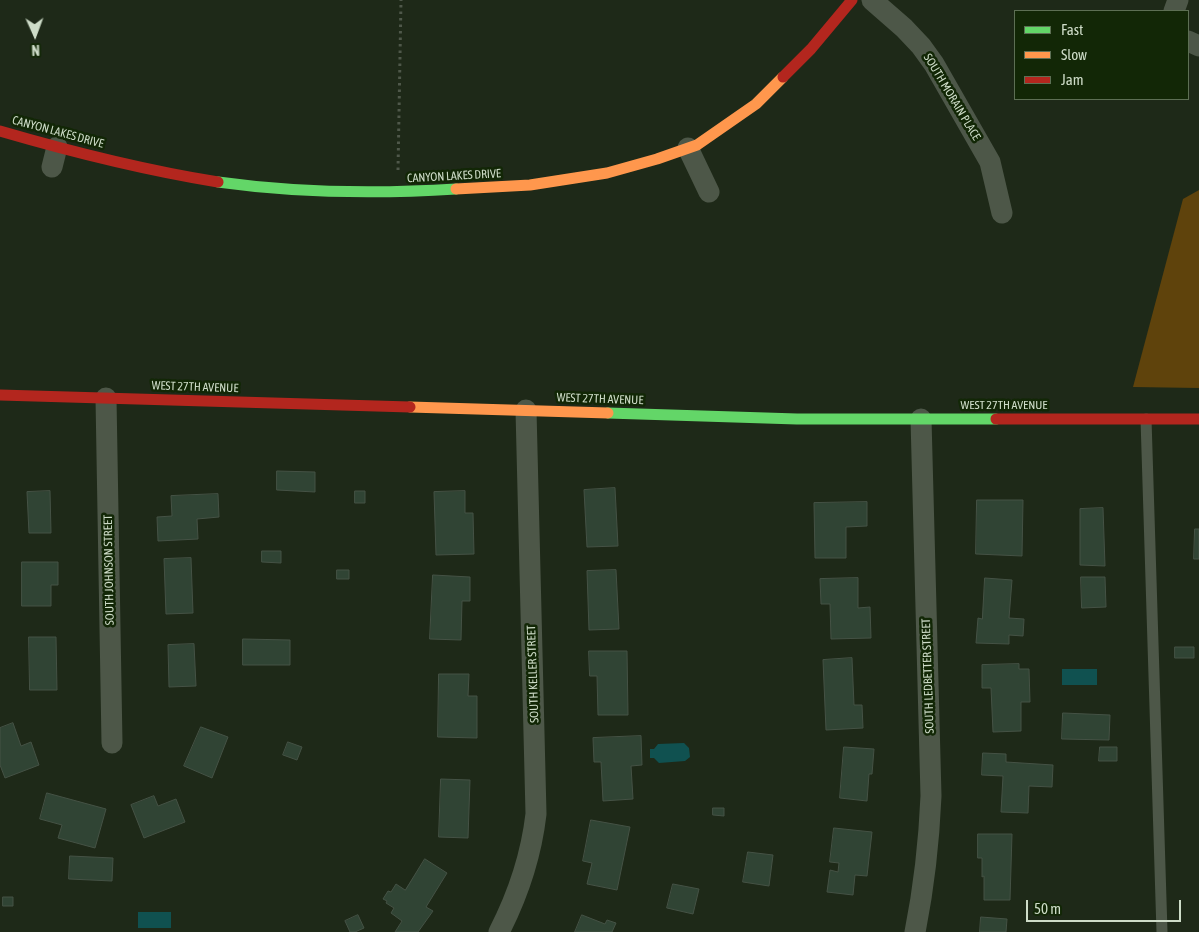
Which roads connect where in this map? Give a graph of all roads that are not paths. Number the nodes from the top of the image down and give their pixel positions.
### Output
1 (852, 0) edge
2 (872, 0) edge
3 (0, 131) edge
4 (688, 148) junction
5 (709, 192) dead end
6 (1002, 213) dead end
7 (0, 395) edge
8 (106, 398) junction
9 (526, 410) junction
10 (1146, 418) junction
11 (921, 419) junction
12 (1199, 419) edge
13 (112, 742) dead end
14 (499, 932) edge
15 (915, 932) edge
16 (1162, 932) edge

1 - 4 main road, CANYON LAKES DRIVE
2 - 6 street, SOUTH MORAIN PLACE
3 - 4 main road, CANYON LAKES DRIVE
4 - 5 street
7 - 8 main road, WEST 27TH AVENUE
8 - 9 main road, WEST 27TH AVENUE
8 - 13 street, SOUTH JOHNSON STREET
9 - 11 main road, WEST 27TH AVENUE
9 - 14 street, SOUTH KELLER STREET
10 - 11 main road, WEST 27TH AVENUE
10 - 12 main road, WEST 27TH AVENUE
10 - 16 lane
11 - 15 street, SOUTH LEDBETTER STREET

